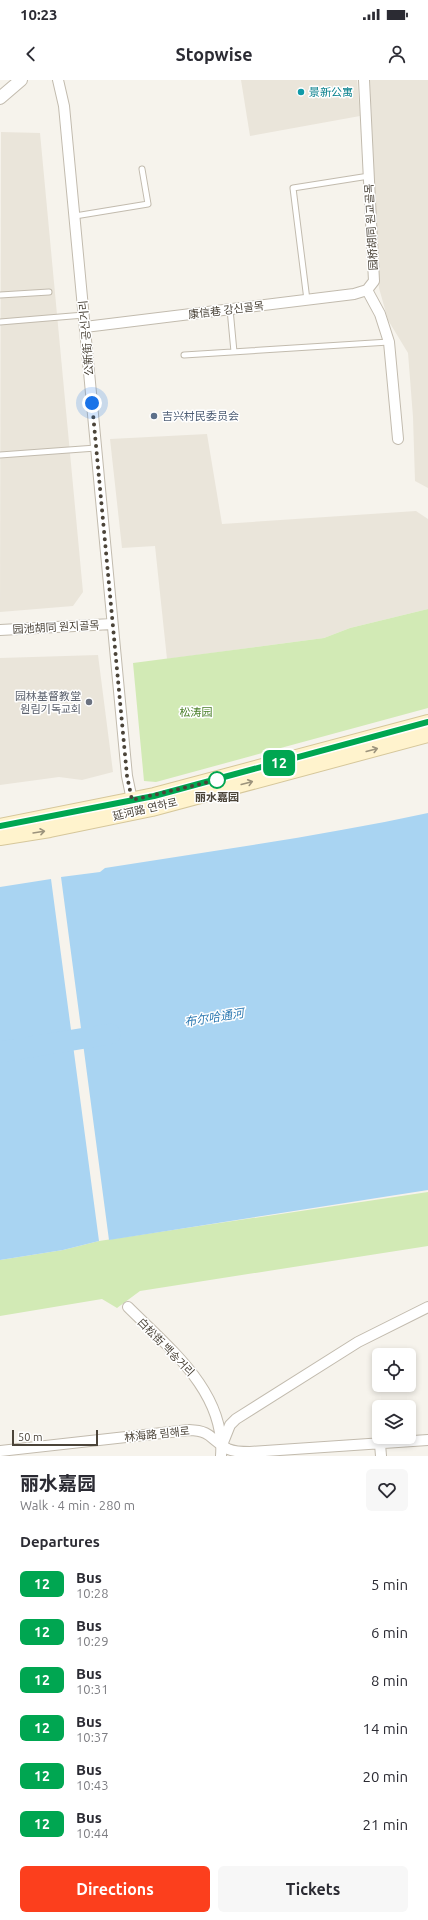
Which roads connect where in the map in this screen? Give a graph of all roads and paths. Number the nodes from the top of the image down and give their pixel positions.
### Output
1 (21, 80) edge
2 (58, 80) edge
3 (364, 80) edge
4 (0, 98) edge
5 (142, 169) dead end
6 (369, 176) junction
7 (75, 216) junction
8 (367, 290) junction
9 (49, 292) dead end
10 (0, 295) edge
11 (307, 300) junction
12 (230, 309) junction
13 (84, 314) junction
14 (0, 322) edge
15 (85, 327) junction
16 (389, 342) junction
17 (234, 352) junction
18 (184, 355) dead end
19 (398, 439) dead end
20 (96, 448) junction
21 (0, 455) edge
22 (112, 624) junction
23 (0, 630) edge
24 (428, 722) edge
25 (428, 735) edge
26 (133, 806) junction
27 (0, 826) edge
28 (0, 838) edge
29 (128, 1307) dead end
30 (428, 1307) edge
31 (428, 1440) edge
32 (416, 1441) edge
33 (380, 1444) joint
34 (222, 1445) junction
35 (0, 1451) edge
36 (221, 1456) edge
37 (381, 1456) edge

1 - 4 street
2 - 7 street, 公新街 공신거리
3 - 6 street, 园桥胡同 원교골목
5 - 7 lane
6 - 8 street, 园桥胡同 원교골목
6 - 11 lane
7 - 13 street, 公新街 공신거리
8 - 11 street, 康信巷 강신골목
8 - 16 street
9 - 10 lane
11 - 12 street, 康信巷 강신골목
12 - 15 street, 康信巷 강신골목
12 - 17 lane
13 - 14 lane
13 - 15 street, 公新街 공신거리
15 - 20 street, 公新街 공신거리
16 - 17 lane
16 - 19 street
17 - 18 lane
20 - 21 lane
20 - 22 street, 公新街 공신거리
22 - 23 street, 园池胡同 원지골목
22 - 26 street, 公新街 공신거리
24 - 26 main road, 延河路 연하로
26 -> 25 main road, 延河路 연하로
26 - 27 main road, 延河路 연하로
28 -> 26 main road, 延河路 연하로
29 - 34 street, 白松街 백송거리
30 - 34 street
31 - 32 street, 林海路 림해로
33 - 34 street, 林海路 림해로
33 - 37 street
34 - 35 street, 林海路 림해로
34 - 36 street, 白松街 백송거리

